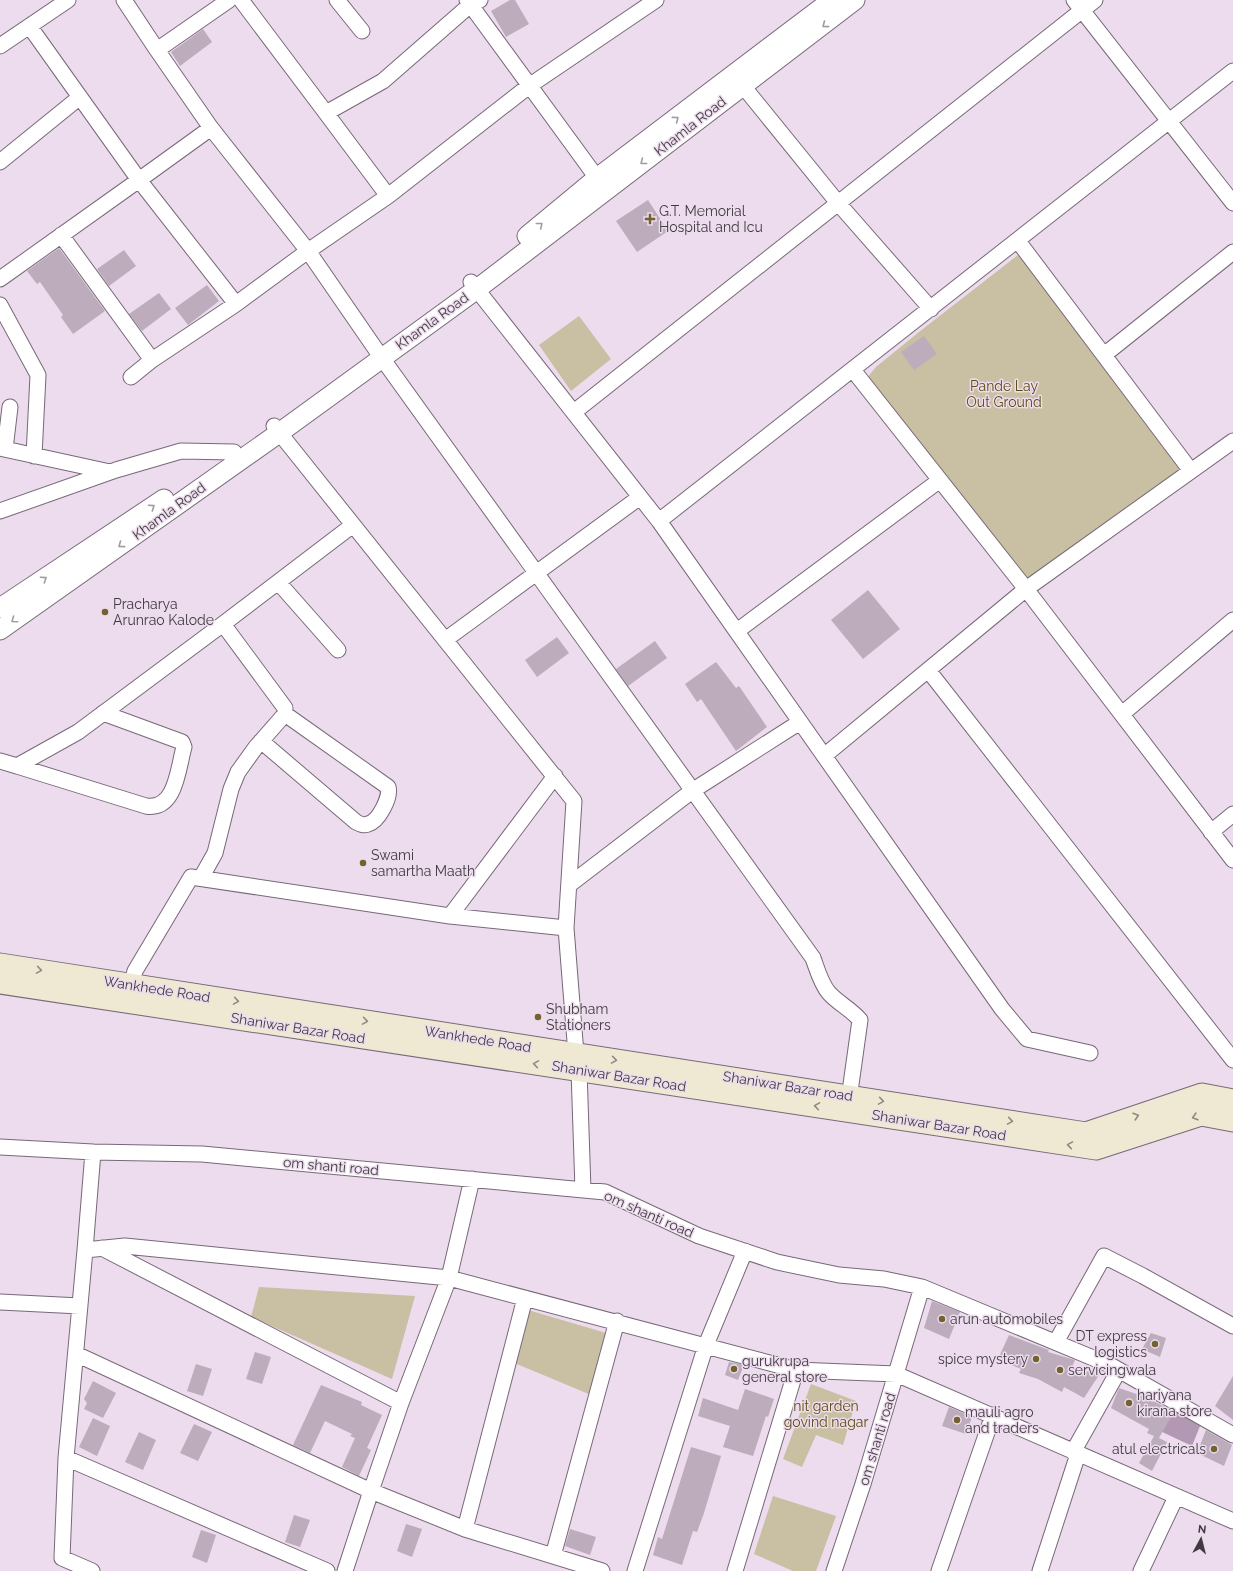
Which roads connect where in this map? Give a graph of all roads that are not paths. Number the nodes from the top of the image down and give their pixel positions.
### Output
1 (68, 0) edge
2 (124, 0) edge
3 (229, 0) edge
4 (241, 0) edge
5 (337, 0) edge
6 (656, 0) edge
7 (855, 0) edge
8 (1095, 0) edge
9 (827, 1) edge
10 (472, 2) edge
11 (1078, 5) edge
12 (30, 27) junction
13 (362, 31) dead end
14 (0, 46) edge
15 (157, 50) junction
16 (1233, 71) edge
17 (529, 86) junction
18 (743, 86) junction
19 (80, 97) junction
20 (326, 113) junction
21 (1170, 121) junction
22 (212, 128) junction
23 (0, 162) edge
24 (597, 178) junction
25 (139, 180) junction
26 (388, 196) junction
27 (838, 203) junction
28 (1233, 203) edge
29 (61, 235) junction
30 (1018, 241) junction
31 (308, 251) junction
32 (1233, 252) edge
33 (0, 278) edge
34 (474, 285) junction
35 (236, 304) junction
36 (0, 305) edge
37 (931, 309) junction
38 (1104, 355) junction
39 (380, 356) junction
40 (152, 360) junction
41 (853, 370) junction
42 (131, 377) dead end
43 (10, 407) dead end
44 (574, 412) junction
45 (276, 430) junction
46 (1233, 441) edge
47 (3, 448) edge
48 (234, 452) junction
49 (34, 456) junction
50 (1191, 471) junction
51 (110, 472) junction
52 (940, 480) junction
53 (640, 497) junction
54 (0, 511) edge
55 (659, 521) junction
56 (353, 525) junction
57 (536, 573) junction
58 (278, 582) junction
59 (1026, 589) junction
60 (0, 608) edge
61 (1233, 620) edge
62 (223, 624) junction
63 (0, 630) edge
64 (737, 631) junction
65 (445, 640) junction
66 (338, 650) dead end
67 (928, 670) junction
68 (285, 711) junction
69 (103, 713) junction
70 (1122, 714) junction
71 (800, 722) junction
72 (261, 741) junction
73 (824, 756) junction
74 (0, 762) edge
75 (17, 766) junction
76 (555, 776) junction
77 (393, 783) dead end
78 (692, 791) junction
79 (1233, 814) edge
80 (1212, 832) junction
81 (1233, 860) edge
82 (201, 878) junction
83 (569, 885) junction
84 (450, 916) junction
85 (566, 928) junction
86 (0, 964) edge
87 (0, 983) edge
88 (131, 985) junction
89 (1090, 1053) dead end
90 (1233, 1060) edge
91 (577, 1062) junction
92 (1233, 1100) edge
93 (848, 1103) junction
94 (1233, 1121) edge
95 (0, 1147) edge
96 (93, 1152) junction
97 (472, 1179) junction
98 (583, 1190) junction
99 (102, 1248) junction
100 (85, 1250) junction
101 (746, 1251) junction
102 (449, 1278) junction
103 (922, 1287) junction
104 (525, 1298) junction
105 (0, 1302) edge
106 (80, 1306) junction
107 (617, 1322) junction
108 (1233, 1326) edge
109 (1056, 1342) junction
110 (706, 1345) junction
111 (76, 1354) junction
112 (796, 1370) junction
113 (1119, 1370) junction
114 (896, 1374) junction
115 (401, 1403) junction
116 (993, 1415) junction
117 (1233, 1435) edge
118 (1075, 1453) junction
119 (66, 1458) junction
120 (371, 1491) junction
121 (1176, 1497) junction
122 (1233, 1521) edge
123 (465, 1529) junction
124 (553, 1556) junction
125 (92, 1571) edge
126 (327, 1571) edge
127 (345, 1571) edge
128 (602, 1571) edge
129 (635, 1571) edge
130 (735, 1571) edge
131 (834, 1571) edge
132 (939, 1571) edge
133 (1040, 1571) edge
134 (1141, 1571) edge

1 - 12 street
2 - 15 street
3 - 15 street
4 - 20 street
5 - 13 street
6 - 17 street
7 -> 18 street, Khamla Road
8 - 11 street
24 -> 9 street, Khamla Road
10 - 17 street
10 - 20 street
11 - 21 street
11 - 27 street
12 - 14 street
12 - 19 street
15 - 22 street
16 - 21 street
17 - 24 street
17 - 26 street
18 - 27 street
18 -> 34 street, Khamla Road
19 - 23 street
19 - 25 street
20 - 26 street
21 - 28 street
21 - 30 street
22 - 25 street
22 - 31 street
34 -> 24 street, Khamla Road
25 - 29 street
25 - 35 street
26 - 31 street
27 - 37 street
27 - 44 street
29 - 33 street
29 - 40 street
30 - 37 street
30 - 38 street
31 - 35 street
31 - 39 street
32 - 38 street
34 - 39 street, Khamla Road
34 - 44 street
35 - 40 street
36 - 49 street
37 - 41 street
38 - 50 street
39 - 45 street, Khamla Road
39 - 57 street
40 - 42 street
41 - 52 street
41 - 55 street
43 - 47 street
44 - 53 street
45 - 48 street, Khamla Road
45 - 56 street
45 -> 63 street, Khamla Road
46 - 50 street
47 - 49 street
48 - 51 street
60 -> 48 street, Khamla Road
49 - 51 street
50 - 59 street
51 - 54 street
52 - 59 street
52 - 64 street
53 - 55 street
53 - 57 street
55 - 64 street
56 - 58 street
56 - 65 street
57 - 65 street
57 - 78 street
58 - 62 street
58 - 66 street
59 - 67 street
59 - 70 street
61 - 70 street
62 - 68 street
62 - 69 street
64 - 71 street
65 - 76 street
67 - 73 street
67 - 90 street
68 - 72 street
68 - 72 street
68 - 77 street
69 - 75 street
69 - 75 street
70 - 80 street
71 - 73 street
71 - 78 street
72 - 82 street
73 - 89 street
74 - 75 street
76 - 83 street
76 - 84 street
78 - 83 street
78 - 93 street
79 - 80 street
80 - 81 street
82 - 84 street
82 - 88 street
83 - 85 street
84 - 85 street
85 - 91 street
86 -> 88 main road, Wankhede Road
91 -> 87 main road, Shaniwar Bazar Road
88 -> 91 main road, Wankhede Road
91 - 93 main road, Shaniwar Bazar road
91 - 98 street
93 -> 92 main road, Shaniwar Bazar road
94 -> 93 main road, Shaniwar Bazar Road
95 - 96 street, om shanti road
96 - 97 street, om shanti road
96 - 100 street
97 - 98 street, om shanti road
97 - 102 street
98 - 101 street, om shanti road
99 - 100 street
99 - 102 street
99 - 115 street
100 - 106 street
101 - 103 street, om shanti road
101 - 110 street
102 - 104 street
102 - 115 street
103 - 109 street
103 - 114 street, om shanti road
104 - 107 street
104 - 123 street
105 - 106 street
106 - 111 street
107 - 110 street
107 - 124 street
108 - 109 street
109 - 113 street
110 - 112 street
110 - 129 street
111 - 119 street
111 - 120 street
112 - 114 street
112 - 130 street
113 - 117 street
113 - 118 street
114 - 116 street
114 - 131 street, om shanti road
115 - 120 street
116 - 118 street
116 - 132 street
118 - 121 street
118 - 133 street
119 - 125 street
119 - 126 street
120 - 123 street
120 - 127 street
121 - 122 street
121 - 134 street
123 - 124 street
124 - 128 street

